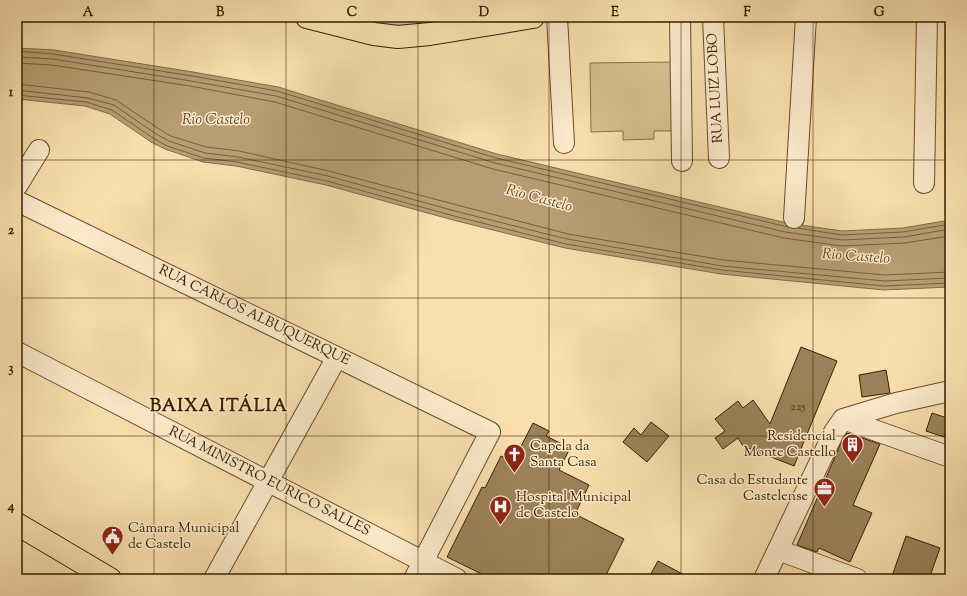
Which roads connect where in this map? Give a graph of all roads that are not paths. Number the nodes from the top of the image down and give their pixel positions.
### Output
1 (307, 17) edge
2 (533, 17) edge
3 (557, 17) edge
4 (680, 17) edge
5 (713, 17) edge
6 (806, 17) edge
7 (927, 17) edge
8 (564, 143) dead end
9 (39, 150) dead end
10 (719, 158) dead end
11 (682, 162) dead end
12 (924, 183) dead end
13 (17, 186) edge
14 (17, 201) edge
15 (794, 218) dead end
16 (17, 352) edge
17 (337, 357) junction
18 (950, 391) edge
19 (843, 419) junction
20 (950, 457) edge
21 (269, 481) junction
22 (17, 524) edge
23 (778, 550) junction
24 (424, 561) junction
25 (110, 579) edge
26 (214, 579) edge
27 (414, 579) edge
28 (457, 579) edge
29 (764, 579) edge
30 (857, 579) edge

1 - 2 main road
3 - 8 street
4 - 11 street
5 - 10 street, RUA LUIZ LOBO
6 - 15 street
7 - 12 street
9 - 13 street
14 - 17 street, RUA CARLOS ALBUQUERQUE
16 - 21 street, RUA MINISTRO EURICO SALLES
17 - 21 street
17 - 24 street, RUA CARLOS ALBUQUERQUE
18 - 19 street
19 - 20 street
19 - 23 street
21 - 24 street, RUA MINISTRO EURICO SALLES
21 - 26 street
22 - 25 main road
23 - 29 street
23 - 30 street
24 - 27 street
24 - 28 street, RUA MINISTRO EURICO SALLES

